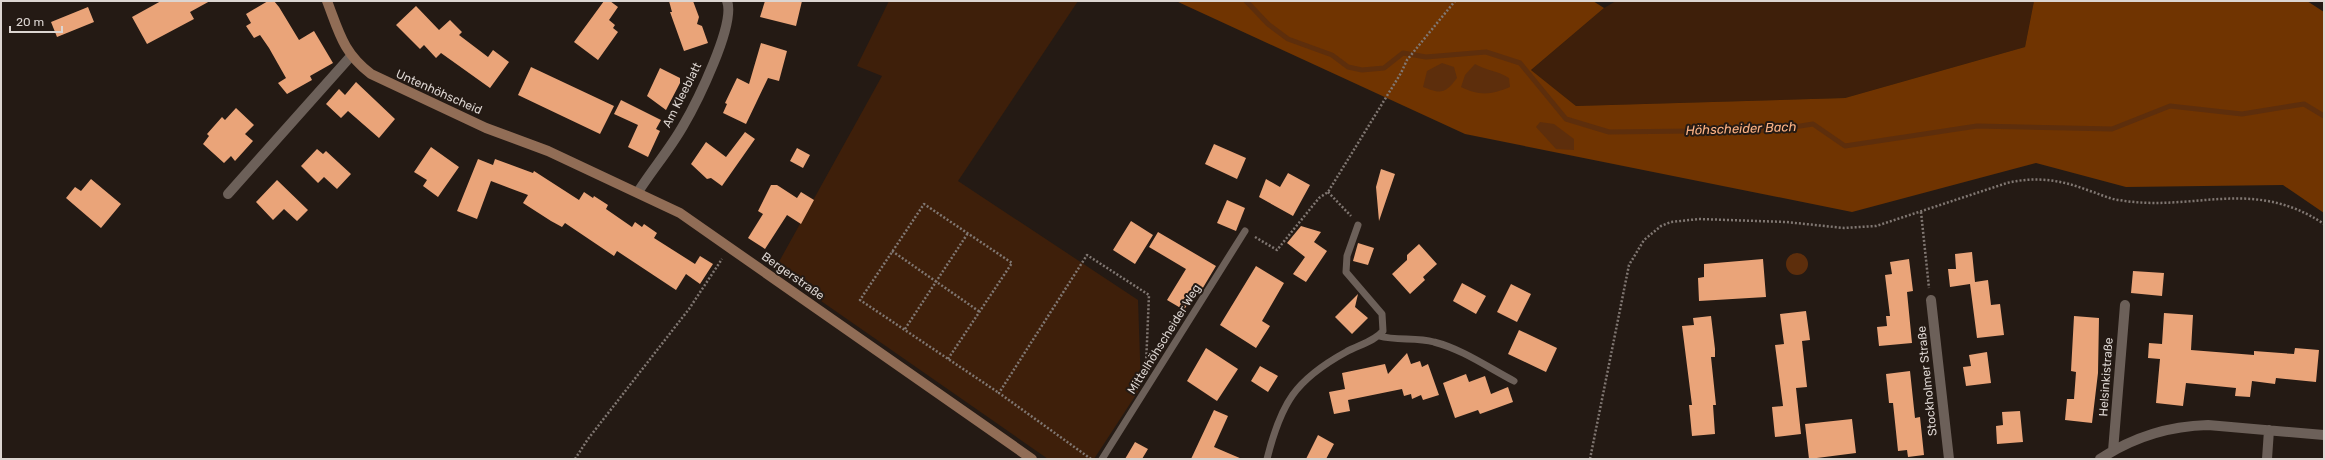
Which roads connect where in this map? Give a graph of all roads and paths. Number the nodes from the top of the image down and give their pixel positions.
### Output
1 (327, 1) edge
2 (727, 1) edge
3 (1455, 1) edge
4 (351, 56) junction
5 (524, 142) joint
6 (638, 192) junction
7 (1328, 192) junction
8 (228, 194) dead end
9 (1921, 212) junction
10 (2324, 224) edge
11 (1358, 225) joint
12 (1245, 231) joint
13 (968, 233) junction
14 (730, 247) junction
15 (892, 252) junction
16 (936, 281) junction
17 (1931, 300) joint
18 (2125, 305) dead end
19 (980, 312) junction
20 (904, 330) junction
21 (1379, 336) junction
22 (948, 359) junction
23 (1514, 381) dead end
24 (1146, 389) junction
25 (999, 393) junction
26 (2269, 430) junction
27 (2324, 435) edge
28 (2113, 450) junction
29 (575, 459) edge
30 (1032, 459) edge
31 (1091, 459) edge
32 (1102, 459) edge
33 (1267, 459) edge
34 (1590, 459) edge
35 (1949, 459) edge
36 (2100, 459) edge
37 (2267, 459) edge

1 - 4 street, Untenhöhscheid
2 - 6 street, Am Kleeblatt
3 - 7 path
4 - 5 street, Untenhöhscheid
4 - 8 street
5 - 6 street, Bergerstraße
6 - 14 street, Bergerstraße
7 - 11 path
7 - 12 path
9 - 10 path
9 - 17 path
9 - 34 path
11 - 21 lane
12 - 24 lane, Mittelhöhscheider Weg
13 - 15 path
13 - 16 path
13 - 19 path
14 - 29 path
14 - 30 street, Bergerstraße
15 - 16 path
15 - 20 path
16 - 19 path
16 - 20 path
17 - 35 street, Stockholmer Straße
18 - 28 street, Helsinkistraße
19 - 22 path
20 - 22 path
21 - 23 lane
21 - 33 lane
22 - 25 path
24 - 25 path
24 - 32 lane, Mittelhöhscheider Weg
25 - 31 path
26 - 27 street
26 - 28 street
26 - 37 street
28 - 36 street

